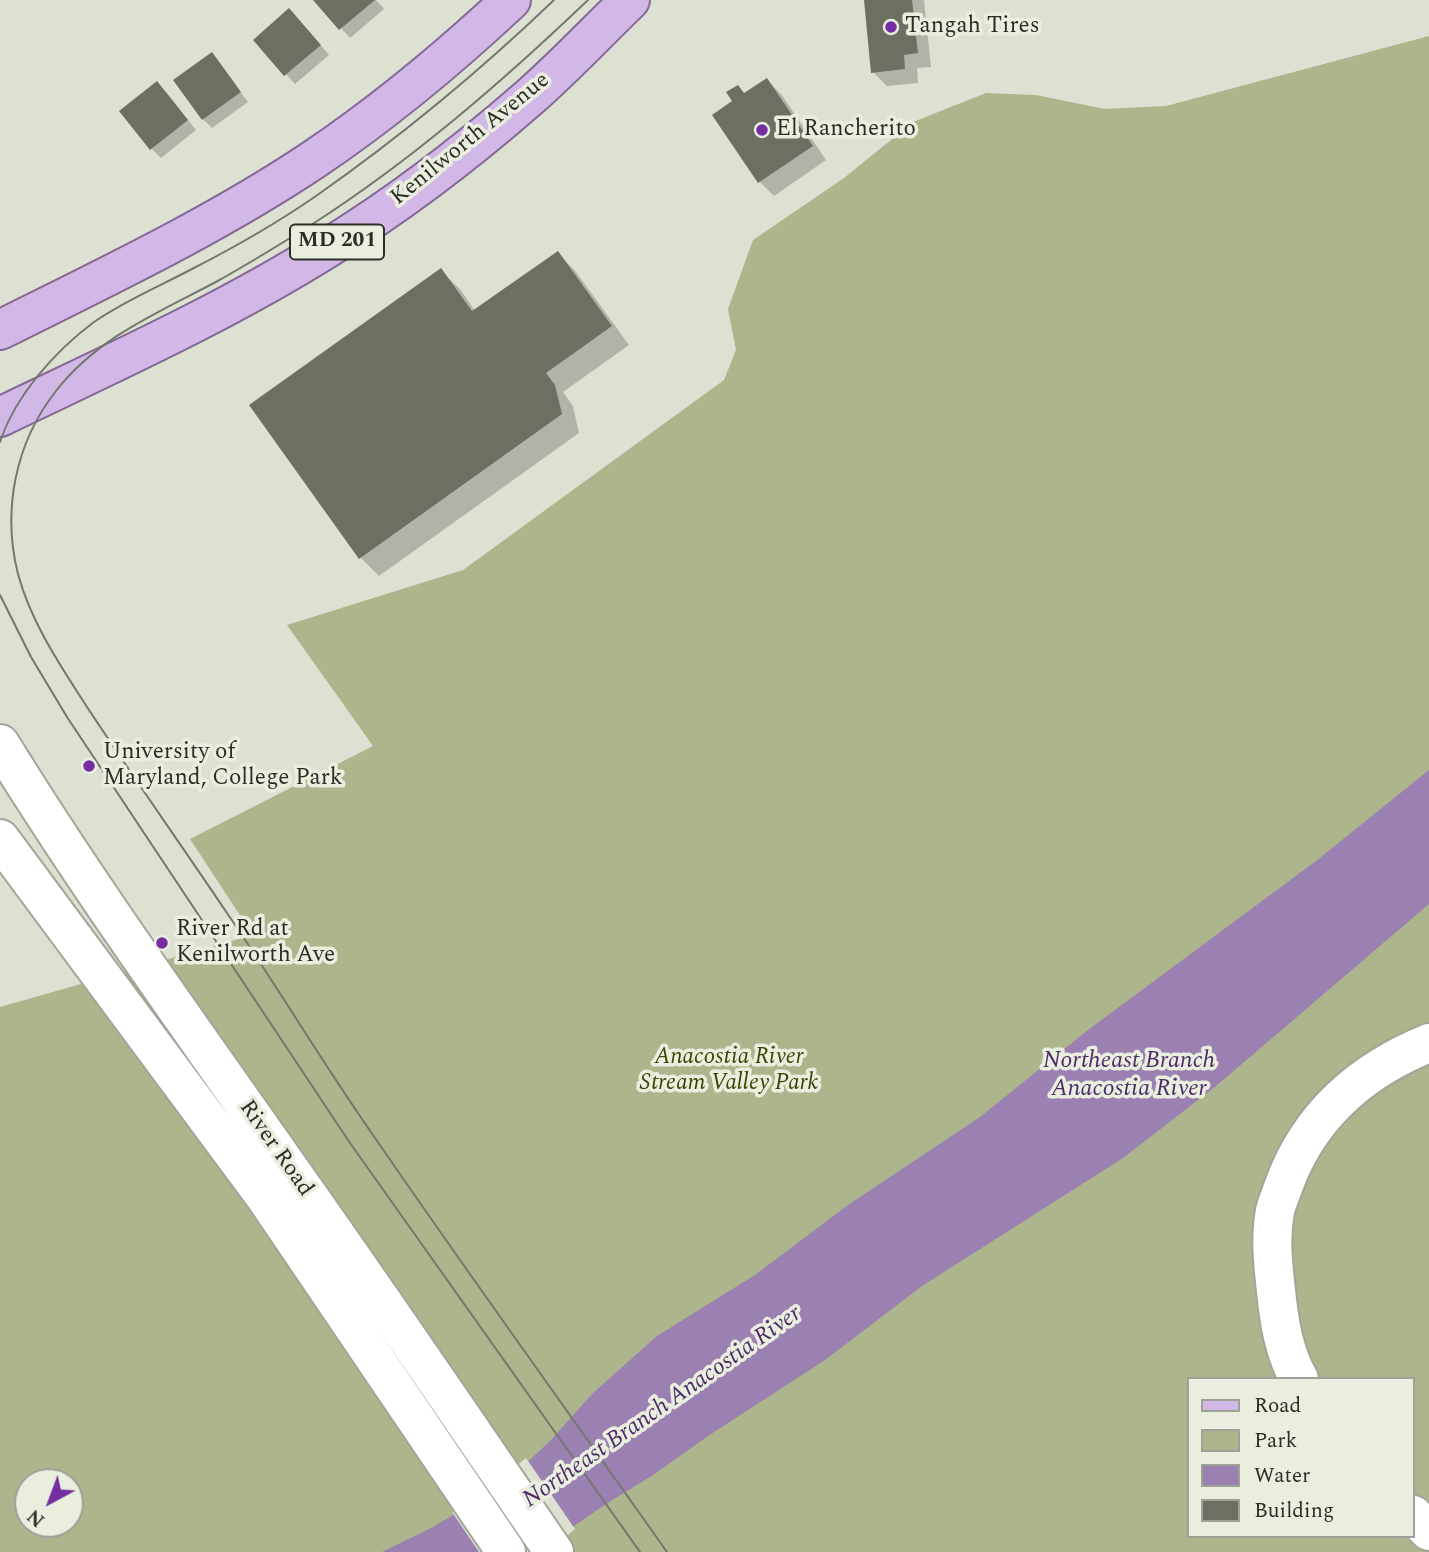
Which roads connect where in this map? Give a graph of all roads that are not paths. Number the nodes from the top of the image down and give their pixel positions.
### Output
1 (511, 0) edge
2 (630, 0) edge
3 (0, 330) edge
4 (0, 417) edge
5 (0, 744) edge
6 (0, 839) edge
7 (1429, 1042) edge
8 (281, 1188) junction
9 (1298, 1377) edge
10 (1415, 1518) edge
11 (1429, 1531) edge
12 (506, 1552) edge
13 (554, 1552) edge

1 - 3 main road
2 - 4 main road, Kenilworth Avenue / MD 201
5 - 8 street, River Road
6 - 8 street, River Road
7 - 9 street
8 - 12 street, River Road
8 - 13 street, River Road
10 - 11 street

